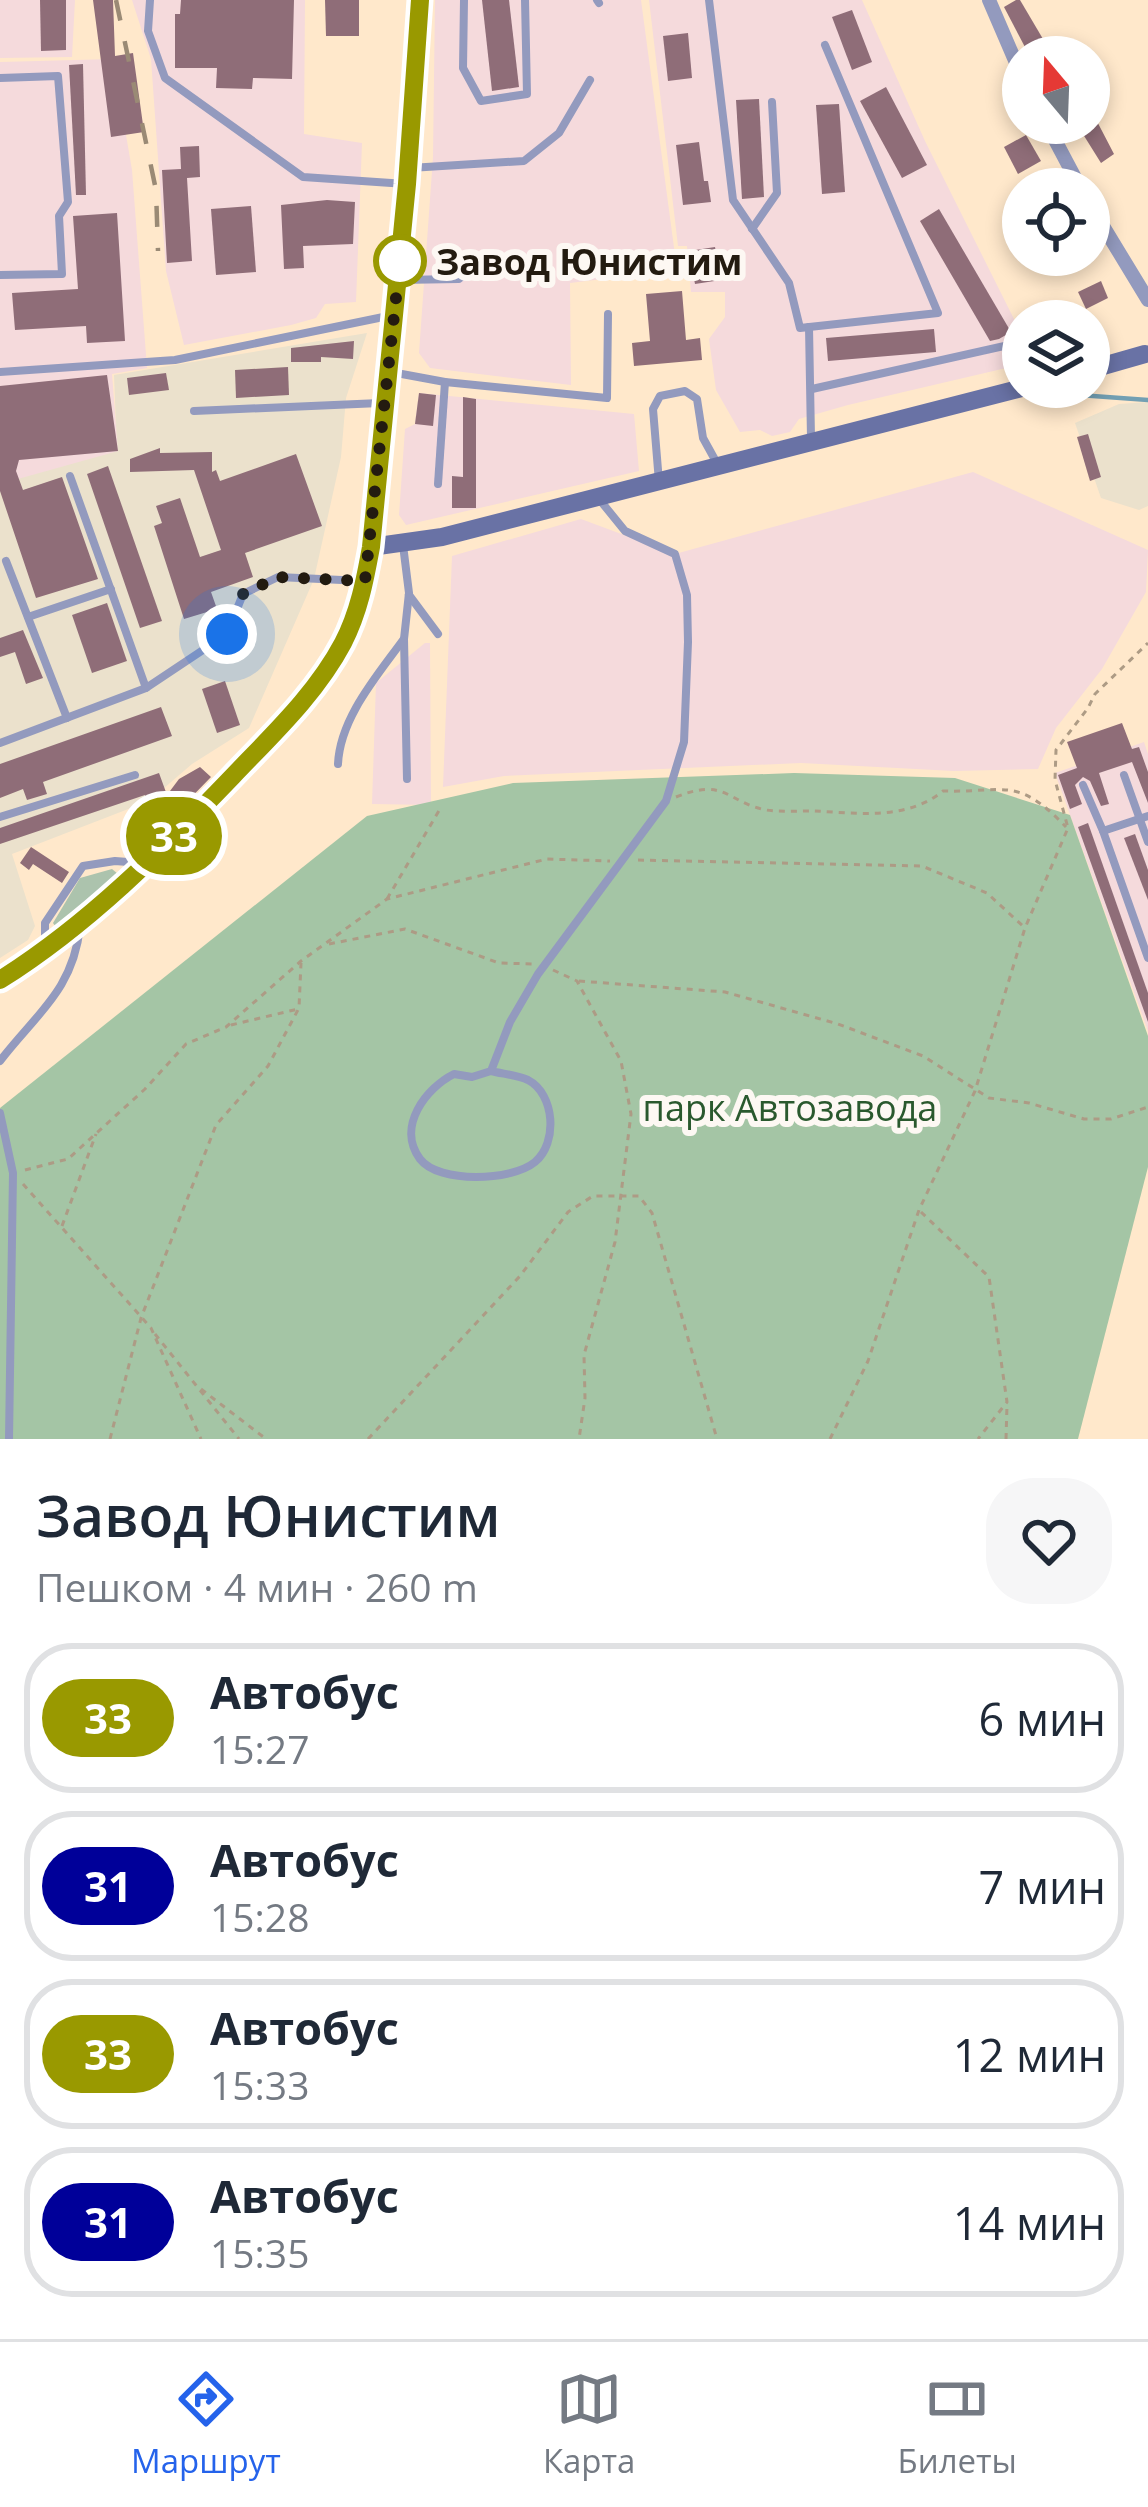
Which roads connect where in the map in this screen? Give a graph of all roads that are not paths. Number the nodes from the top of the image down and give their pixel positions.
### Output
1 (150, 0) edge
2 (420, 0) edge
3 (464, 0) edge
4 (525, 0) edge
5 (710, 0) edge
6 (989, 0) edge
7 (1004, 36) edge
8 (824, 45) dead end
9 (0, 78) edge
10 (590, 80) dead end
11 (772, 102) dead end
12 (408, 176) junction
13 (752, 229) junction
14 (1110, 238) edge
15 (486, 257) dead end
16 (0, 274) edge
17 (398, 280) junction
18 (1148, 300) edge
19 (608, 314) dead end
20 (394, 315) junction
21 (809, 327) junction
22 (1002, 347) edge
23 (1147, 352) edge
24 (1110, 363) edge
25 (0, 372) edge
26 (389, 372) junction
27 (446, 382) junction
28 (812, 389) junction
29 (1002, 393) edge
30 (387, 402) junction
31 (194, 411) dead end
32 (810, 445) junction
33 (719, 468) junction
34 (70, 476) dead end
35 (659, 483) junction
36 (438, 484) dead end
37 (598, 498) junction
38 (403, 544) junction
39 (371, 547) junction
40 (6, 561) dead end
41 (365, 581) junction
42 (111, 590) junction
43 (409, 593) junction
44 (28, 616) junction
45 (438, 634) dead end
46 (404, 639) junction
47 (146, 688) junction
48 (67, 718) junction
49 (0, 743) edge
50 (338, 764) dead end
51 (135, 775) dead end
52 (1124, 775) dead end
53 (407, 779) dead end
54 (1082, 785) dead end
55 (0, 817) edge
56 (1144, 817) edge
57 (1102, 831) junction
58 (1148, 842) edge
59 (148, 863) junction
60 (80, 926) junction
61 (45, 952) junction
62 (1148, 958) edge
63 (0, 980) edge
64 (0, 1061) edge
65 (491, 1072) junction
66 (0, 1113) edge
67 (9, 1439) edge

1 - 12 lane
2 - 12 main road
3 - 4 lane
5 - 13 lane
6 - 7 street
8 - 21 lane
9 - 16 lane
10 - 12 lane
11 - 13 lane
12 - 17 main road
13 - 21 lane
14 - 18 street
15 - 17 lane
17 - 20 main road
19 - 27 lane
20 - 25 lane
20 - 26 main road
21 - 28 lane
22 - 28 lane
23 - 24 street
26 - 27 lane
26 - 30 main road
27 - 36 lane
28 - 32 lane
29 - 32 street
30 - 31 lane
30 - 39 main road
32 - 33 street
33 - 35 street
33 - 35 lane
34 - 42 lane
35 - 37 street
37 - 38 street
37 - 65 lane
38 - 39 street
38 - 43 lane
39 - 41 main road
40 - 44 lane
41 - 47 lane
41 - 59 main road
42 - 44 lane
42 - 47 lane
43 - 45 lane
43 - 46 lane
44 - 48 lane
46 - 50 lane
46 - 53 lane
47 - 48 lane
48 - 49 lane
51 - 55 lane
52 - 56 lane
54 - 57 lane
56 - 57 lane
56 - 58 lane
57 - 62 lane
59 - 60 main road
59 - 61 lane
60 - 61 main road
60 - 64 lane
61 - 63 main road
65 - 65 lane
66 - 67 lane

